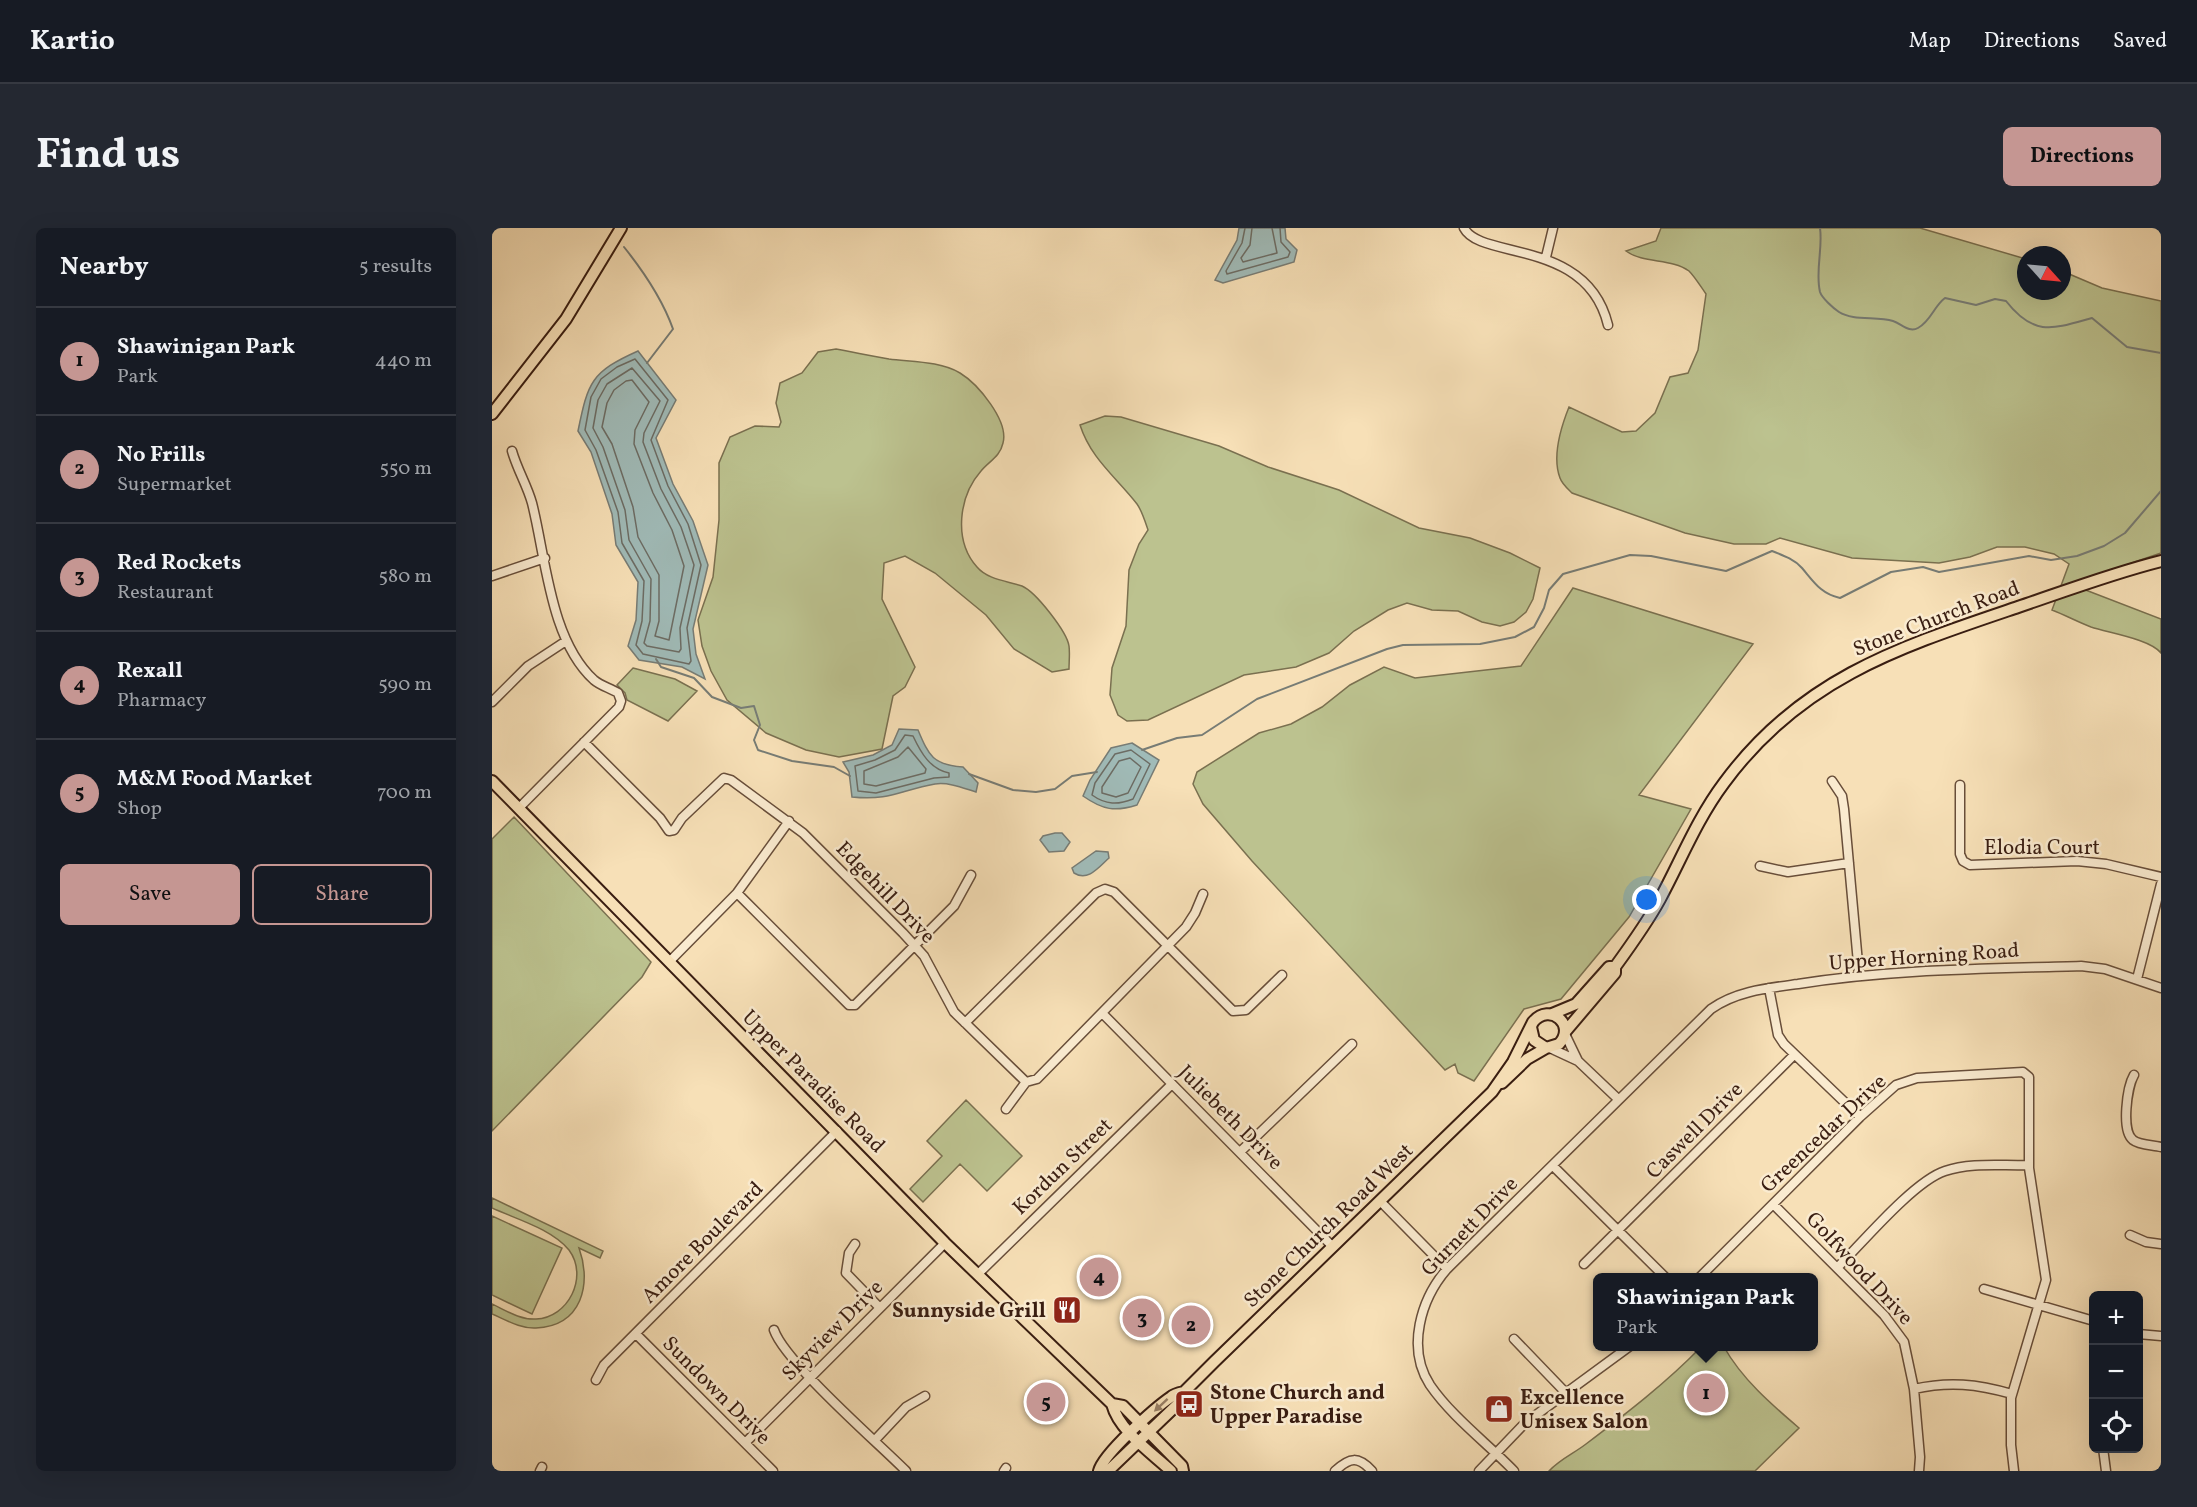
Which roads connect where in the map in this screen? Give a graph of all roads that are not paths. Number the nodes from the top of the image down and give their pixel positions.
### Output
1 (621, 228) edge
2 (1464, 228) edge
3 (1553, 228) edge
4 (1546, 257) junction
5 (1608, 325) dead end
6 (492, 414) edge
7 (512, 451) dead end
8 (545, 558) junction
9 (2161, 561) edge
10 (492, 576) edge
11 (566, 641) junction
12 (492, 702) edge
13 (584, 742) junction
14 (492, 781) edge
15 (1832, 781) dead end
16 (1960, 784) dead end
17 (519, 808) junction
18 (789, 821) junction
19 (1849, 863) junction
20 (1760, 866) dead end
21 (971, 875) dead end
22 (2161, 877) edge
23 (2161, 884) edge
24 (737, 893) junction
25 (1203, 894) dead end
26 (1167, 945) junction
27 (915, 946) junction
28 (669, 962) junction
29 (1615, 967) junction
30 (1859, 974) junction
31 (1282, 975) dead end
32 (2137, 980) junction
33 (1769, 988) junction
34 (2161, 988) edge
35 (1103, 1014) junction
36 (1552, 1014) junction
37 (965, 1023) junction
38 (1532, 1027) junction
39 (1565, 1033) junction
40 (1352, 1044) dead end
41 (1548, 1048) junction
42 (1794, 1055) junction
43 (1578, 1061) junction
44 (2134, 1075) dead end
45 (1026, 1082) junction
46 (1172, 1084) junction
47 (1499, 1084) junction
48 (1618, 1099) junction
49 (1006, 1109) dead end
50 (1860, 1117) junction
51 (837, 1131) junction
52 (2161, 1147) edge
53 (1240, 1152) junction
54 (1553, 1166) junction
55 (2029, 1166) junction
56 (1381, 1202) junction
57 (1773, 1204) junction
58 (1619, 1230) junction
59 (2130, 1235) dead end
60 (945, 1243) junction
61 (855, 1244) dead end
62 (2161, 1244) edge
63 (1333, 1246) junction
64 (1584, 1264) dead end
65 (1838, 1267) junction
66 (1447, 1269) junction
67 (1661, 1273) edge
68 (1704, 1273) edge
69 (978, 1274) junction
70 (1984, 1289) dead end
71 (2039, 1306) junction
72 (879, 1307) junction
73 (2089, 1321) edge
74 (774, 1330) dead end
75 (636, 1334) junction
76 (2143, 1334) edge
77 (2161, 1336) edge
78 (1514, 1339) dead end
79 (1624, 1351) edge
80 (811, 1377) junction
81 (596, 1380) dead end
82 (1914, 1389) junction
83 (1566, 1393) junction
84 (2012, 1394) junction
85 (925, 1396) dead end
86 (1112, 1404) junction
87 (1145, 1428) junction
88 (1131, 1433) junction
89 (875, 1440) junction
90 (1140, 1442) junction
91 (745, 1443) junction
92 (1497, 1453) junction
93 (2104, 1453) edge
94 (773, 1471) edge
95 (906, 1471) edge
96 (1100, 1471) edge
97 (1108, 1471) edge
98 (1171, 1471) edge
99 (1183, 1471) edge
100 (1335, 1471) edge
101 (1372, 1471) edge
102 (1479, 1471) edge
103 (1514, 1471) edge
104 (1919, 1471) edge
105 (2014, 1471) edge
106 (2106, 1471) edge

1 - 6 main road
2 - 4 street
3 - 4 street
4 - 5 street
7 - 8 street
8 - 10 street
8 - 11 street
9 - 29 main road, Stone Church Road
11 - 12 street
11 - 13 street
13 - 17 street
13 - 18 street, Edgehill Drive
14 - 17 main road, Upper Paradise Road
15 - 19 street
16 - 22 street, Elodia Court
17 - 28 main road, Upper Paradise Road
18 - 24 street
18 - 27 street, Edgehill Drive
19 - 20 street
19 - 30 street
21 - 27 street
23 - 32 street
24 - 27 street
24 - 28 street
25 - 26 street
26 - 31 street
26 - 35 street
26 - 37 street
27 - 37 street, Edgehill Drive
28 - 51 main road, Upper Paradise Road
29 - 36 main road, Stone Church Road
29 - 39 main road, Stone Church Road
30 - 32 street, Upper Horning Road
30 - 33 street, Upper Horning Road
32 - 34 street, Upper Horning Road
33 - 42 street
33 - 48 street, Upper Horning Road
35 - 45 street
35 - 46 street, Juliebeth Drive
36 - 38 main road
36 - 39 main road
37 - 45 street, Edgehill Drive
38 - 41 main road
38 - 47 main road
39 - 41 main road
39 - 43 street
40 - 53 street
41 - 43 street
41 - 47 main road
42 - 50 street
42 - 58 street, Caswell Drive
43 - 48 street
44 - 52 street
45 - 49 street
46 - 53 street, Juliebeth Drive
46 - 69 street, Kordun Street
47 - 56 main road, Stone Church Road West
48 - 54 street, Gurnett Drive
50 - 55 street, Greencedar Drive
50 - 57 street, Greencedar Drive
51 - 60 main road, Upper Paradise Road
51 - 75 street, Amore Boulevard
53 - 63 street, Juliebeth Drive
54 - 58 street
54 - 66 street, Gurnett Drive
55 - 65 street
55 - 71 street, Greencedar Drive
56 - 63 main road, Stone Church Road West
56 - 66 street
57 - 65 street, Golfwood Drive
57 - 68 street, Greencedar Drive
58 - 64 street, Caswell Drive
58 - 67 street
59 - 62 street
60 - 69 main road, Upper Paradise Road
60 - 72 street, Skyview Drive
61 - 72 street
63 - 87 main road, Stone Church Road West
65 - 82 street, Golfwood Drive
66 - 92 street, Gurnett Drive
69 - 86 main road, Upper Paradise Road
70 - 71 street
71 - 73 street
71 - 84 street, Greencedar Drive
72 - 80 street, Skyview Drive
74 - 80 street
75 - 81 street, Amore Boulevard
75 - 91 street, Sundown Drive
76 - 77 street
78 - 83 street
79 - 83 street
80 - 89 street
80 - 91 street, Skyview Drive
82 - 84 street
82 - 104 street, Golfwood Drive
83 - 92 street
84 - 105 street, Greencedar Drive
85 - 89 street
86 - 87 main road, Upper Paradise Road
86 - 88 main road, Upper Paradise Road
87 - 88 main road, Stone Church Road West
87 - 90 main road, Stone Church Road West
87 - 99 main road, Upper Paradise Road
88 - 90 main road, Upper Paradise Road
88 - 96 main road, Stone Church Road West
89 - 95 street
90 - 97 main road, Stone Church Road West
90 - 98 main road, Upper Paradise Road
91 - 94 street, Sundown Drive
92 - 102 street
92 - 103 street, Gurnett Drive
93 - 106 street
100 - 101 street

